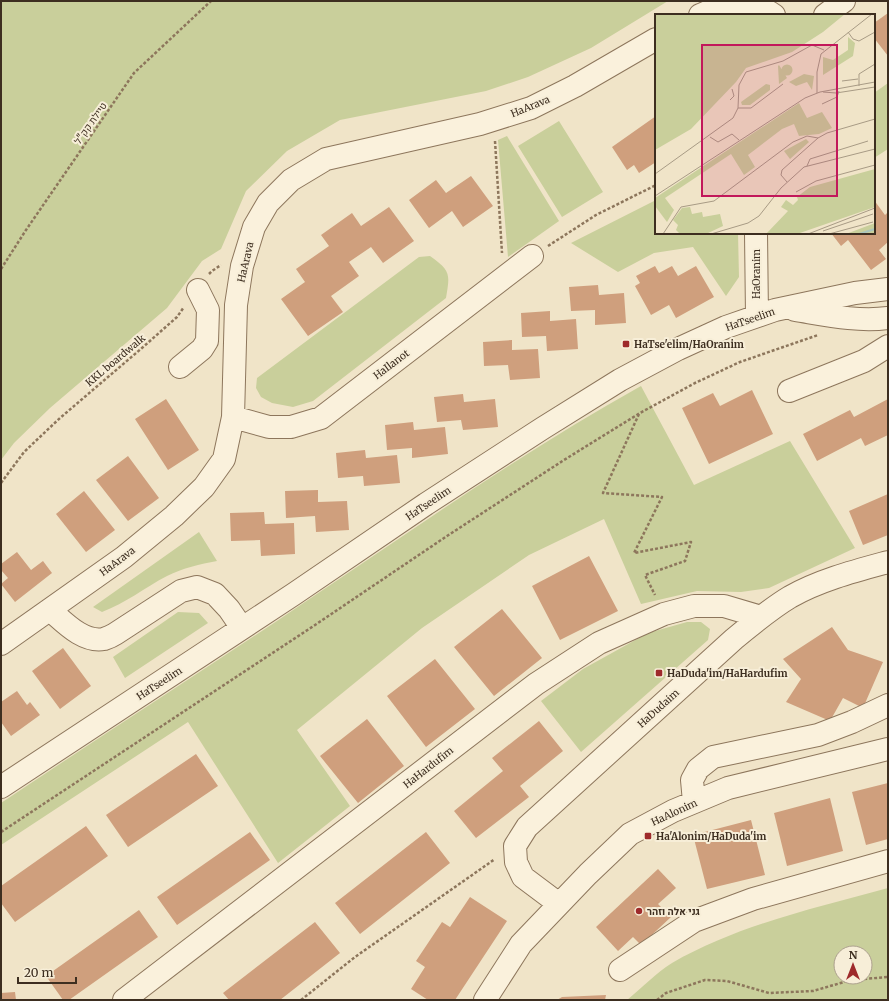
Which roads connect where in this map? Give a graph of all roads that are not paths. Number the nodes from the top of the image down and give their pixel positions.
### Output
1 (844, 1) edge
2 (702, 14) edge
3 (773, 14) edge
4 (826, 14) edge
5 (655, 41) edge
6 (756, 234) edge
7 (532, 256) road end
8 (888, 289) edge
9 (198, 290) road end
10 (784, 308) junction
11 (757, 316) junction
12 (888, 318) edge
13 (888, 346) edge
14 (180, 367) dead end
15 (789, 391) dead end
16 (233, 417) junction
17 (888, 562) edge
18 (50, 610) junction
19 (761, 617) junction
20 (242, 628) junction
21 (1, 644) edge
22 (888, 705) edge
23 (888, 749) edge
24 (1, 787) edge
25 (694, 802) junction
26 (888, 861) edge
27 (559, 904) junction
28 (620, 970) dead end
29 (124, 1000) edge
30 (485, 1000) edge

1 - 4 street
2 - 3 street
5 - 16 street, HaArava
6 - 11 street, HaOranim
7 - 16 street, HaIlanot
8 - 10 street, HaTseelim
9 - 14 street
10 - 11 street, HaTseelim
10 - 12 street
11 - 20 street, HaTseelim
13 - 15 street
16 - 18 street, HaArava
17 - 19 street, HaDudaim
18 - 20 street
18 - 21 street, HaArava
19 - 27 street, HaDudaim
19 - 29 street, HaHardufim
20 - 24 street, HaTseelim
22 - 25 street
23 - 25 street, HaAlonim
25 - 27 street, HaAlonim
26 - 28 street
27 - 30 street, HaAlonim

